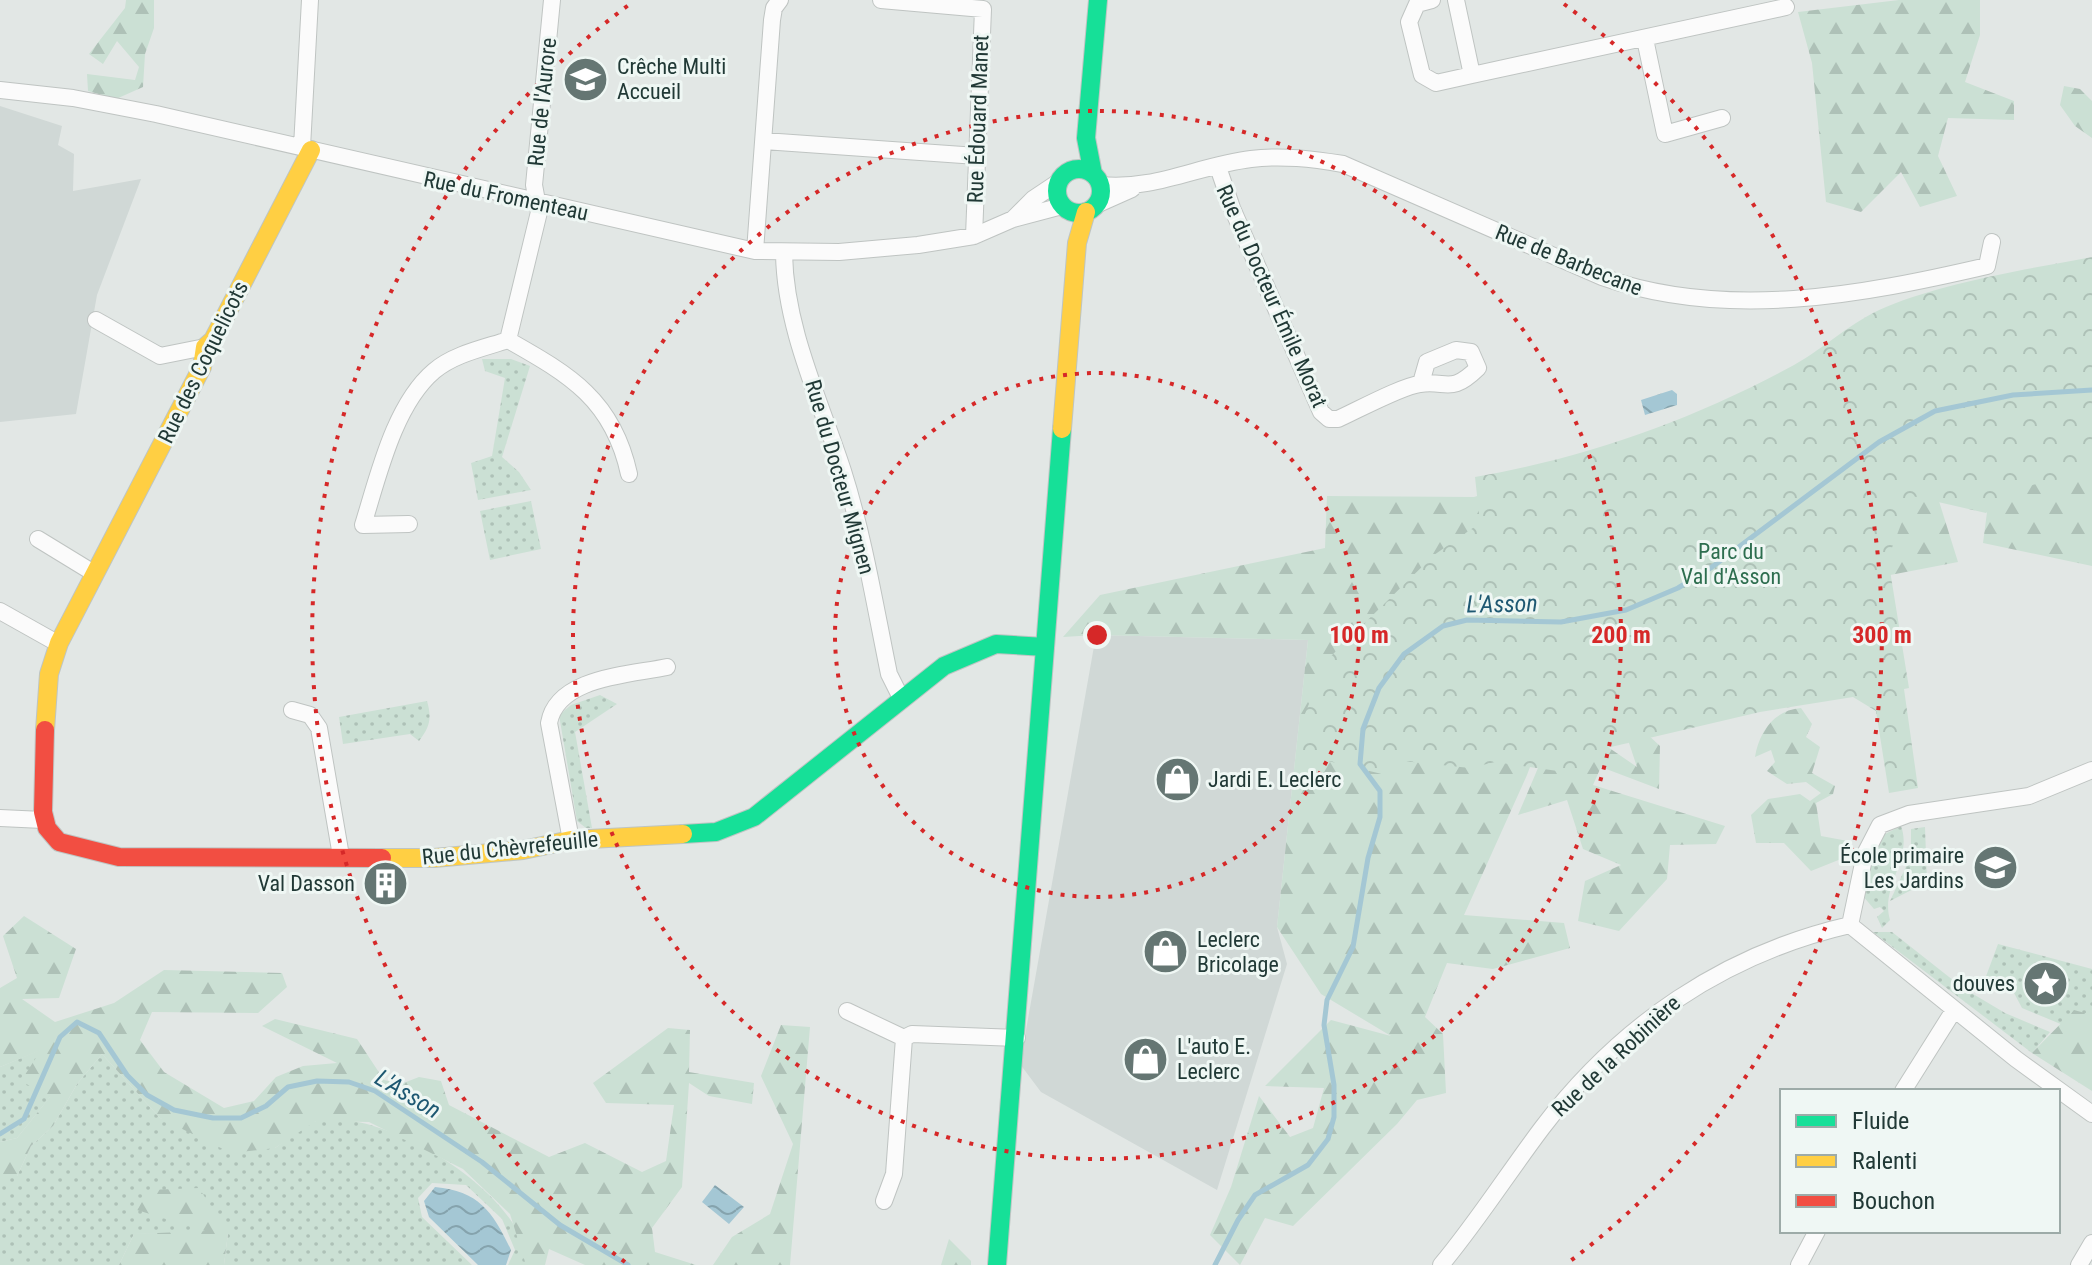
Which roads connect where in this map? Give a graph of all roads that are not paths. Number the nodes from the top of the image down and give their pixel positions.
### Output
1 (310, 0) edge
2 (552, 0) edge
3 (780, 0) edge
4 (881, 0) edge
5 (1098, 0) edge
6 (1432, 0) edge
7 (1456, 0) edge
8 (1786, 7) dead end
9 (1645, 39) junction
10 (1472, 75) junction
11 (0, 90) edge
12 (1722, 118) dead end
13 (1086, 138) junction
14 (764, 141) junction
15 (306, 149) junction
16 (977, 156) junction
17 (1218, 167) junction
18 (1065, 176) junction
19 (1096, 180) junction
20 (1141, 185) junction
21 (537, 203) junction
22 (1064, 207) junction
23 (1091, 209) junction
24 (1013, 219) junction
25 (974, 236) junction
26 (1992, 242) dead end
27 (1077, 243) junction
28 (755, 251) junction
29 (784, 253) junction
30 (96, 320) dead end
31 (508, 340) junction
32 (205, 347) junction
33 (1421, 383) dead end
34 (629, 474) dead end
35 (409, 524) dead end
36 (38, 539) dead end
37 (92, 572) junction
38 (0, 611) edge
39 (57, 643) junction
40 (1045, 647) junction
41 (667, 667) dead end
42 (900, 701) junction
43 (292, 710) dead end
44 (2092, 770) edge
45 (0, 818) edge
46 (43, 820) junction
47 (571, 840) junction
48 (341, 856) junction
49 (1850, 925) junction
50 (1954, 1010) junction
51 (847, 1011) dead end
52 (904, 1038) junction
53 (1017, 1038) junction
54 (1904, 1089) edge
55 (2059, 1089) edge
56 (2060, 1090) edge
57 (2092, 1114) edge
58 (884, 1201) dead end
59 (1816, 1233) edge
60 (2092, 1243) edge
61 (997, 1265) edge
62 (1441, 1265) edge
63 (1799, 1265) edge
64 (2079, 1265) edge

1 - 15 street
2 - 21 street, Rue de l'Aurore
3 - 14 street
4 - 16 street, Rue Édouard Manet
5 - 13 street
6 - 10 street
7 - 10 street
8 - 9 street
9 - 10 street
9 - 12 street
11 - 15 street, Rue du Fromenteau
13 - 18 street
13 - 19 street
14 - 16 street
14 - 28 street
15 - 21 street, Rue du Fromenteau
15 - 32 street, Rue des Coquelicots
16 - 25 street, Rue Édouard Manet
17 - 20 street, Rue de Barbecane
17 - 26 street, Rue de Barbecane
17 - 33 street, Rue du Docteur Émile Morat
18 - 19 street
18 - 22 street
18 - 24 street, Rue du Fromenteau
19 - 20 street, Rue de Barbecane
19 - 23 street
20 - 23 street, Rue de Barbecane
21 - 28 street, Rue du Fromenteau
21 - 31 street, Rue de l'Aurore
22 - 23 street
22 - 24 street, Rue du Fromenteau
22 - 27 street
23 - 27 street
24 - 25 street, Rue du Fromenteau
25 - 29 street, Rue du Fromenteau
27 - 40 street
28 - 29 street, Rue du Fromenteau
29 - 42 street, Rue du Docteur Mignen
30 - 32 street
31 - 34 street
31 - 35 street
32 - 37 street, Rue des Coquelicots
36 - 37 street
37 - 39 street, Rue des Coquelicots
38 - 39 street
39 - 46 street, Rue des Coquelicots
40 - 42 street
40 - 53 street
41 - 47 street
42 - 47 street, Rue du Chèvrefeuille
43 - 48 street
44 - 49 street
45 - 46 street
46 - 48 street, Rue du Chèvrefeuille
47 - 48 street, Rue du Chèvrefeuille
49 - 50 street
49 - 62 street, Rue de la Robinière
50 - 54 street
50 - 55 street
51 - 52 street
52 - 53 street
52 - 58 street
53 - 61 street
56 - 57 street
59 - 63 street
60 - 64 street

